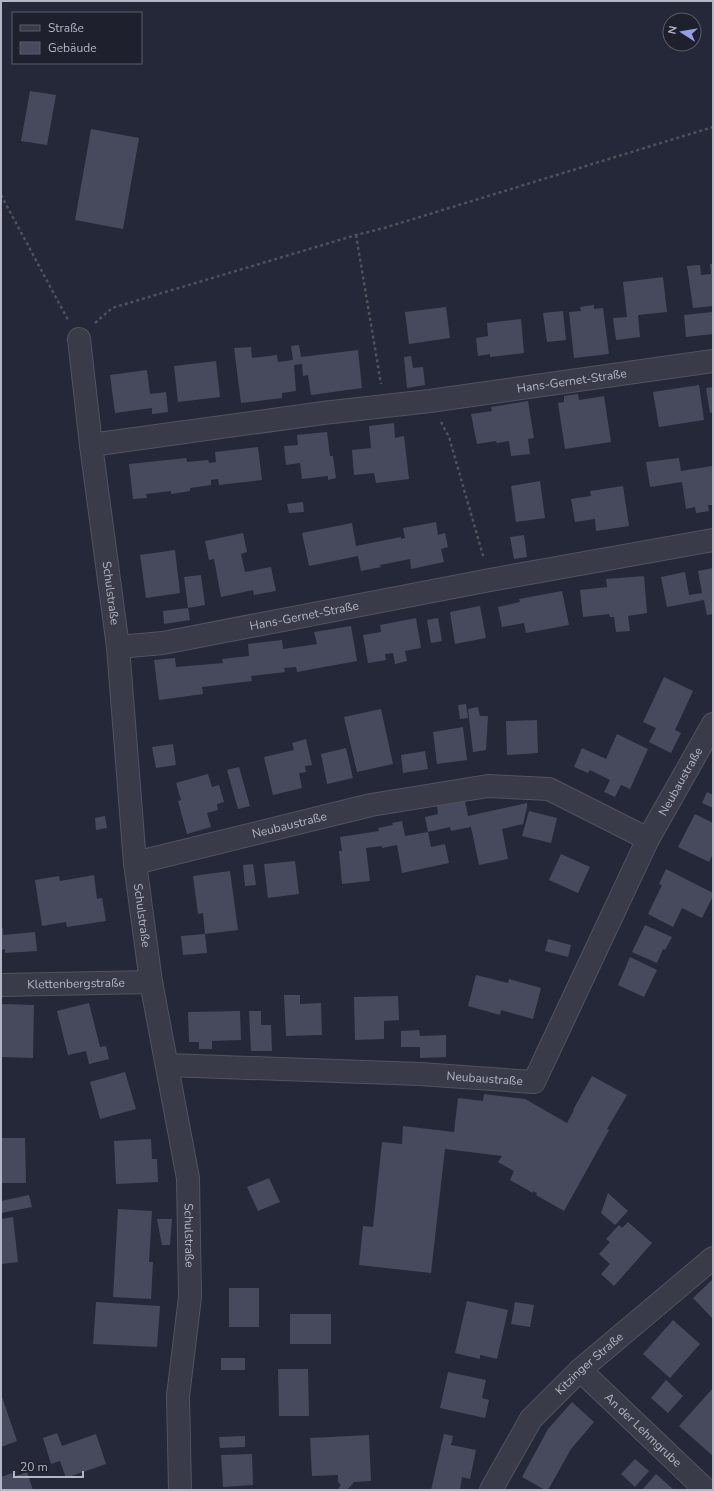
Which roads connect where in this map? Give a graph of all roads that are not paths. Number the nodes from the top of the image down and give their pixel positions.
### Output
1 (79, 339) road end
2 (713, 361) edge
3 (91, 445) junction
4 (713, 540) edge
5 (118, 648) junction
6 (713, 724) edge
7 (648, 839) junction
8 (135, 863) junction
9 (151, 982) junction
10 (1, 985) edge
11 (168, 1065) junction
12 (713, 1258) edge
13 (580, 1370) junction
14 (180, 1490) edge
15 (490, 1490) edge
16 (706, 1490) edge

1 - 3 street, Schulstraße
2 - 3 street, Hans-Gernet-Straße
3 - 5 street, Schulstraße
4 - 5 street, Hans-Gernet-Straße
5 - 8 street, Schulstraße
6 - 7 street, Neubaustraße
7 - 8 street, Neubaustraße
7 - 11 street, Neubaustraße
8 - 9 street, Schulstraße
9 - 10 street, Klettenbergstraße
9 - 11 street, Schulstraße
11 - 14 street, Schulstraße
12 - 13 street, Kitzinger Straße
13 - 15 street, Kitzinger Straße
13 - 16 street, An der Lehmgrube

